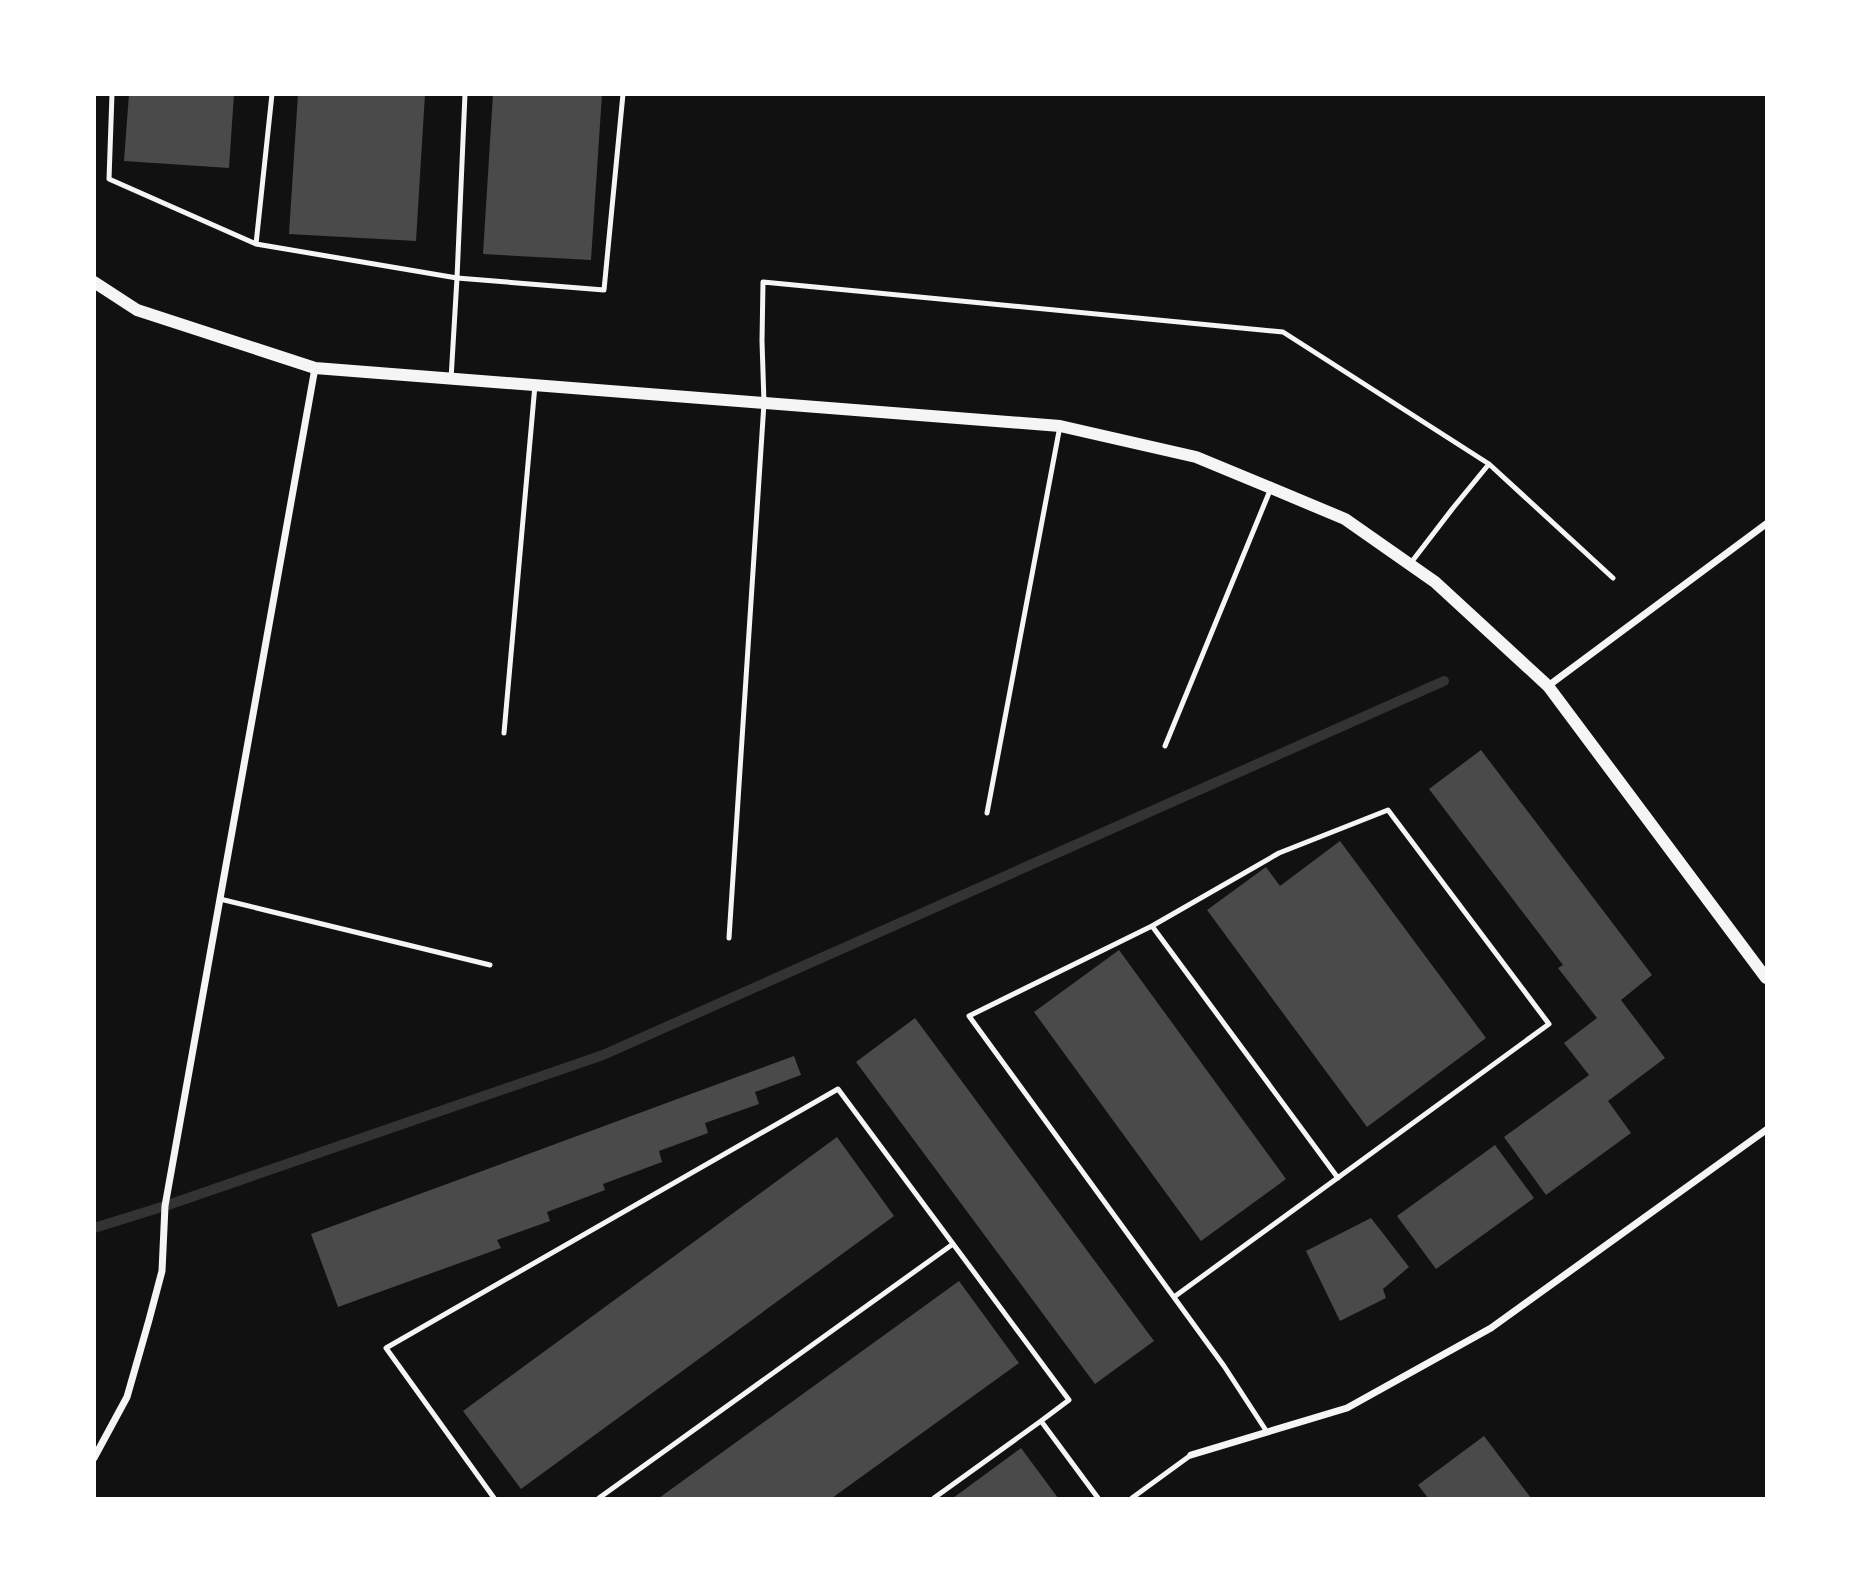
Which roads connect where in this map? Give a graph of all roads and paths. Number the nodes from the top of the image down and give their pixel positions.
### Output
1 (112, 94) edge
2 (272, 94) edge
3 (464, 94) edge
4 (623, 94) edge
5 (256, 244) junction
6 (457, 278) junction
7 (94, 282) edge
8 (315, 368) junction
9 (450, 379) junction
10 (535, 385) junction
11 (764, 403) junction
12 (1060, 426) junction
13 (1489, 464) junction
14 (1271, 488) junction
15 (1766, 524) edge
16 (1410, 564) junction
17 (1613, 578) dead end
18 (1548, 686) junction
19 (504, 733) dead end
20 (1165, 746) dead end
21 (987, 813) dead end
22 (220, 899) junction
23 (1152, 926) junction
24 (729, 938) dead end
25 (491, 965) dead end
26 (1766, 978) edge
27 (1766, 1130) edge
28 (1338, 1178) junction
29 (953, 1244) junction
30 (1174, 1297) junction
31 (1041, 1421) junction
32 (1267, 1432) junction
33 (1191, 1455) joint
34 (94, 1458) edge
35 (494, 1499) edge
36 (599, 1499) edge
37 (934, 1499) edge
38 (1098, 1499) edge
39 (1132, 1499) edge

1 - 5 lane
2 - 5 lane
3 - 6 lane
4 - 6 lane
5 - 6 lane
6 - 9 lane
7 - 8 street
8 - 9 street
8 - 22 street
9 - 10 street
10 - 11 street
10 - 19 lane
11 - 12 street
11 - 13 lane
11 - 24 lane
12 - 14 street
12 - 21 lane
13 - 16 lane
13 - 17 lane
14 - 16 street
14 - 20 lane
15 - 18 street
16 - 18 street
18 - 26 street
22 - 25 lane
22 - 34 street
23 - 28 lane
23 - 28 lane
23 - 30 lane
27 - 32 street
28 - 30 lane
29 - 31 lane
29 - 35 lane
29 - 36 lane
30 - 32 lane
31 - 37 lane
31 - 38 lane
32 - 33 street
33 - 39 lane

